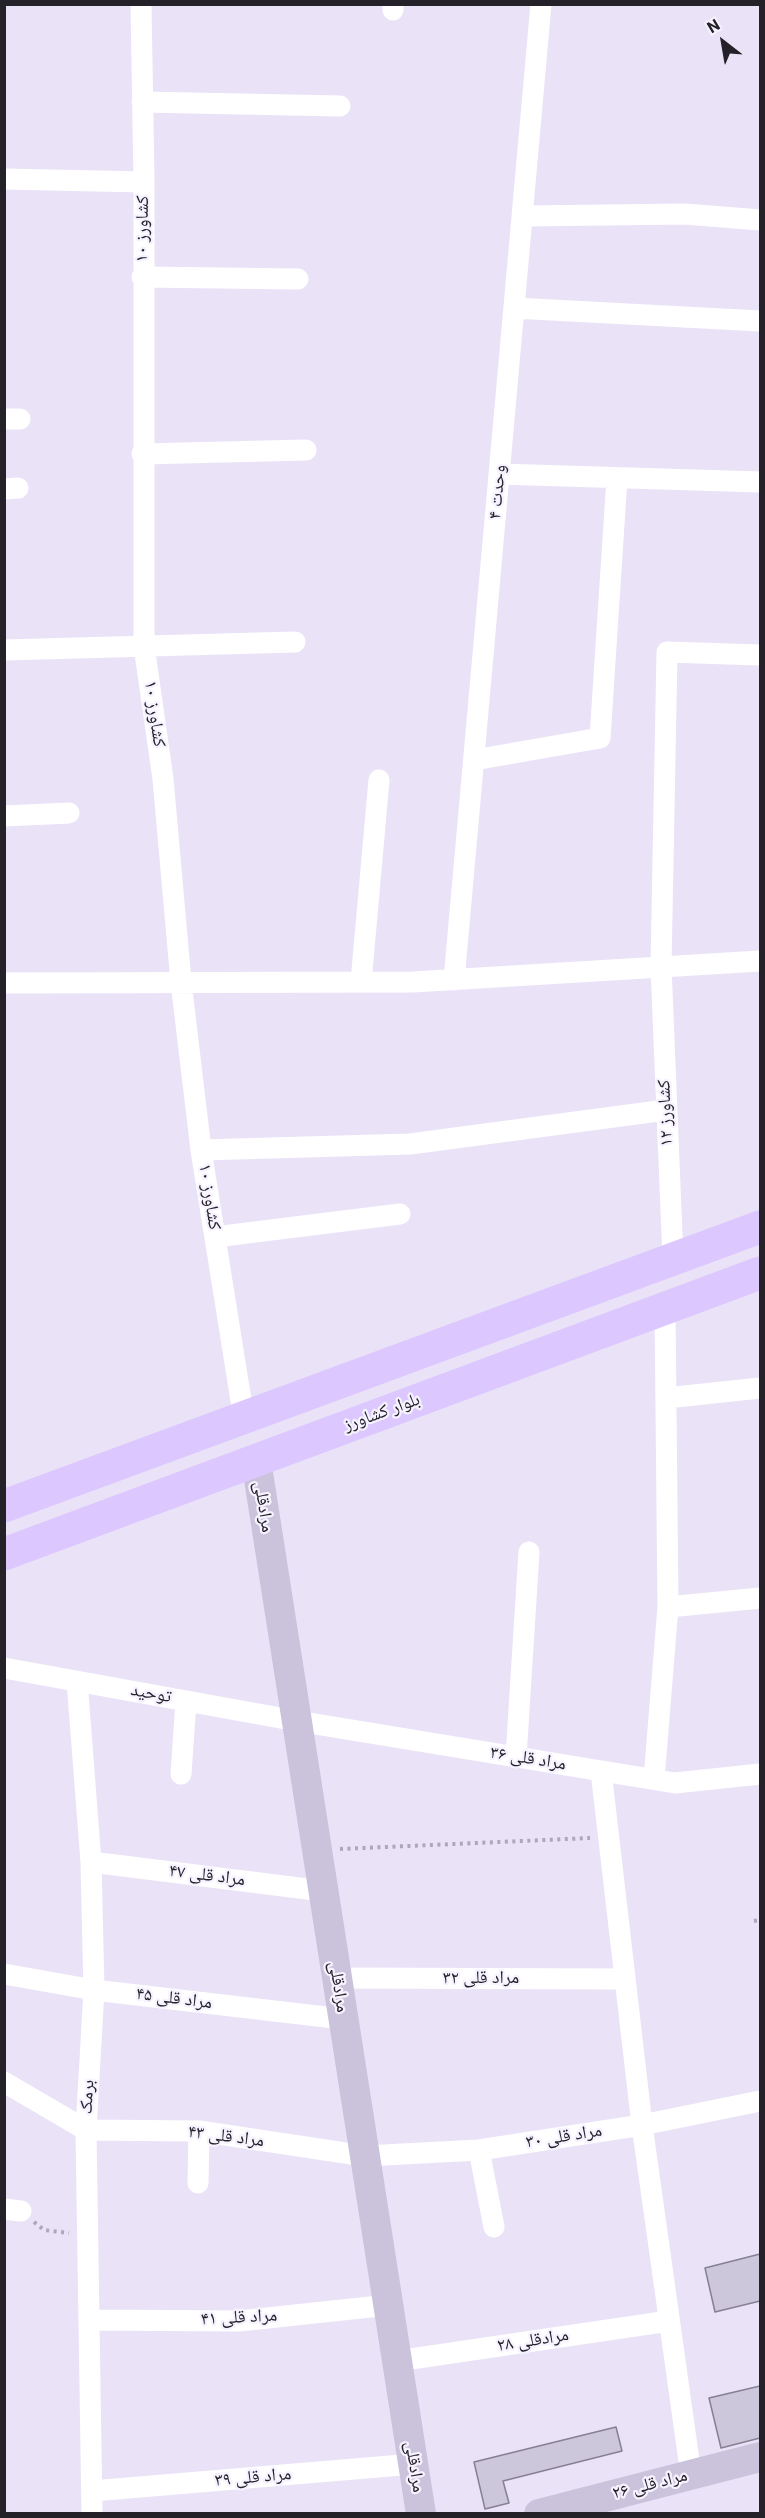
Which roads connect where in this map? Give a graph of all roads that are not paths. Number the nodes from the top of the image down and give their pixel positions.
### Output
1 (141, 4) edge
2 (541, 4) edge
3 (142, 102) junction
4 (340, 106) dead end
5 (4, 179) edge
6 (144, 182) junction
7 (524, 216) junction
8 (760, 219) edge
9 (142, 277) junction
10 (298, 279) dead end
11 (514, 308) junction
12 (760, 321) edge
13 (306, 450) dead end
14 (142, 454) junction
15 (499, 474) junction
16 (617, 478) junction
17 (760, 482) edge
18 (295, 642) dead end
19 (144, 646) junction
20 (4, 650) edge
21 (760, 655) edge
22 (474, 760) junction
23 (379, 780) dead end
24 (69, 813) dead end
25 (4, 816) edge
26 (760, 962) edge
27 (661, 966) junction
28 (453, 980) junction
29 (4, 982) edge
30 (181, 982) junction
31 (361, 982) junction
32 (666, 1110) junction
33 (201, 1150) junction
34 (400, 1214) dead end
35 (760, 1227) edge
36 (215, 1237) junction
37 (673, 1259) junction
38 (760, 1273) edge
39 (665, 1308) junction
40 (452, 1341) junction
41 (467, 1381) junction
42 (760, 1388) edge
43 (666, 1398) junction
44 (244, 1419) junction
45 (256, 1460) junction
46 (4, 1506) edge
47 (529, 1551) dead end
48 (4, 1554) edge
49 (760, 1598) edge
50 (668, 1607) junction
51 (4, 1668) edge
52 (77, 1681) junction
53 (186, 1701) junction
54 (297, 1721) junction
55 (516, 1756) junction
56 (602, 1771) junction
57 (181, 1774) dead end
58 (760, 1774) edge
59 (654, 1779) junction
60 (91, 1862) junction
61 (323, 1891) junction
62 (4, 1974) edge
63 (337, 1978) junction
64 (625, 1979) junction
65 (94, 1990) junction
66 (344, 2019) junction
67 (4, 2082) edge
68 (760, 2101) edge
69 (642, 2125) junction
70 (86, 2130) junction
71 (199, 2131) junction
72 (479, 2150) junction
73 (365, 2156) junction
74 (198, 2183) dead end
75 (494, 2227) dead end
76 (388, 2305) junction
77 (89, 2320) junction
78 (669, 2321) junction
79 (397, 2361) junction
80 (760, 2457) edge
81 (414, 2464) junction
82 (691, 2475) junction
83 (92, 2491) junction
84 (92, 2514) edge
85 (421, 2514) edge
86 (539, 2514) edge

1 - 3 street, کشاورز ۱۰
2 - 7 street, وحدت ۴
3 - 4 street
3 - 6 street, کشاورز ۱۰
5 - 6 street
6 - 9 street, کشاورز ۱۰
7 - 8 street
7 - 11 street, وحدت ۴
9 - 10 street
9 - 14 street, کشاورز ۱۰
11 - 12 street
11 - 15 street, وحدت ۴
13 - 14 street
14 - 19 street, کشاورز ۱۰
15 - 16 street
15 - 22 street, وحدت ۴
16 - 17 street
16 - 22 street
18 - 19 street
19 - 20 street
19 - 30 street, کشاورز ۱۰
21 - 27 street, کشاورز ۱۲
22 - 28 street, وحدت ۴
23 - 31 street
24 - 25 street
26 - 27 street
27 - 28 street
27 - 32 street, کشاورز ۱۲
28 - 31 street
29 - 30 street
30 - 31 street
30 - 33 street, کشاورز ۱۰
32 - 33 street
32 - 37 street, کشاورز ۱۲
33 - 36 street, کشاورز ۱۰
34 - 36 street
35 - 37 main road
36 - 44 street, کشاورز ۱۰
37 - 40 main road
38 - 39 main road, بلوار کشاورز
39 - 41 main road, بلوار کشاورز
39 - 43 street
40 - 41 main road
40 - 44 main road
41 - 45 main road, بلوار کشاورز
42 - 43 street
43 - 50 street
44 - 46 main road
45 - 48 main road, بلوار کشاورز
45 - 54 street, مرادقلی
47 - 55 street
49 - 50 street
50 - 59 street
51 - 52 street, توحید
52 - 53 street, توحید
52 - 60 street, برمک
53 - 54 street, توحید
53 - 57 street
54 - 55 street, مراد قلی ۳۶
54 - 61 street, مرادقلی
55 - 56 street, مراد قلی ۳۶
56 - 59 street, مراد قلی ۳۶
56 - 64 street
58 - 59 street, مراد قلی ۳۶
60 - 61 street, مراد قلی ۴۷
60 - 65 street, برمک
61 - 63 street, مرادقلی
62 - 65 street, مراد قلی ۴۵
63 - 64 street, مراد قلی ۳۲
63 - 66 street, مرادقلی
64 - 69 street
65 - 66 street, مراد قلی ۴۵
65 - 70 street, برمک
66 - 73 street, مرادقلی
67 - 70 street
68 - 69 street, مراد قلی ۳۰
69 - 72 street, مراد قلی ۳۰
69 - 78 street
70 - 71 street, مراد قلی ۴۳
70 - 77 street, برمک
71 - 73 street, مراد قلی ۴۳
71 - 74 street
72 - 73 street, مراد قلی ۳۰
72 - 75 street
73 - 76 street, مرادقلی
76 - 77 street, مراد قلی ۴۱
76 - 79 street, مرادقلی
77 - 83 street, برمک
78 - 79 street, مرادقلی ۲۸
78 - 82 street
79 - 81 street, مرادقلی
80 - 82 street, مراد قلی ۲۶
81 - 83 street, مراد قلی ۳۹
81 - 85 street, مرادقلی
82 - 86 street, مراد قلی ۲۶
83 - 84 street, برمک

